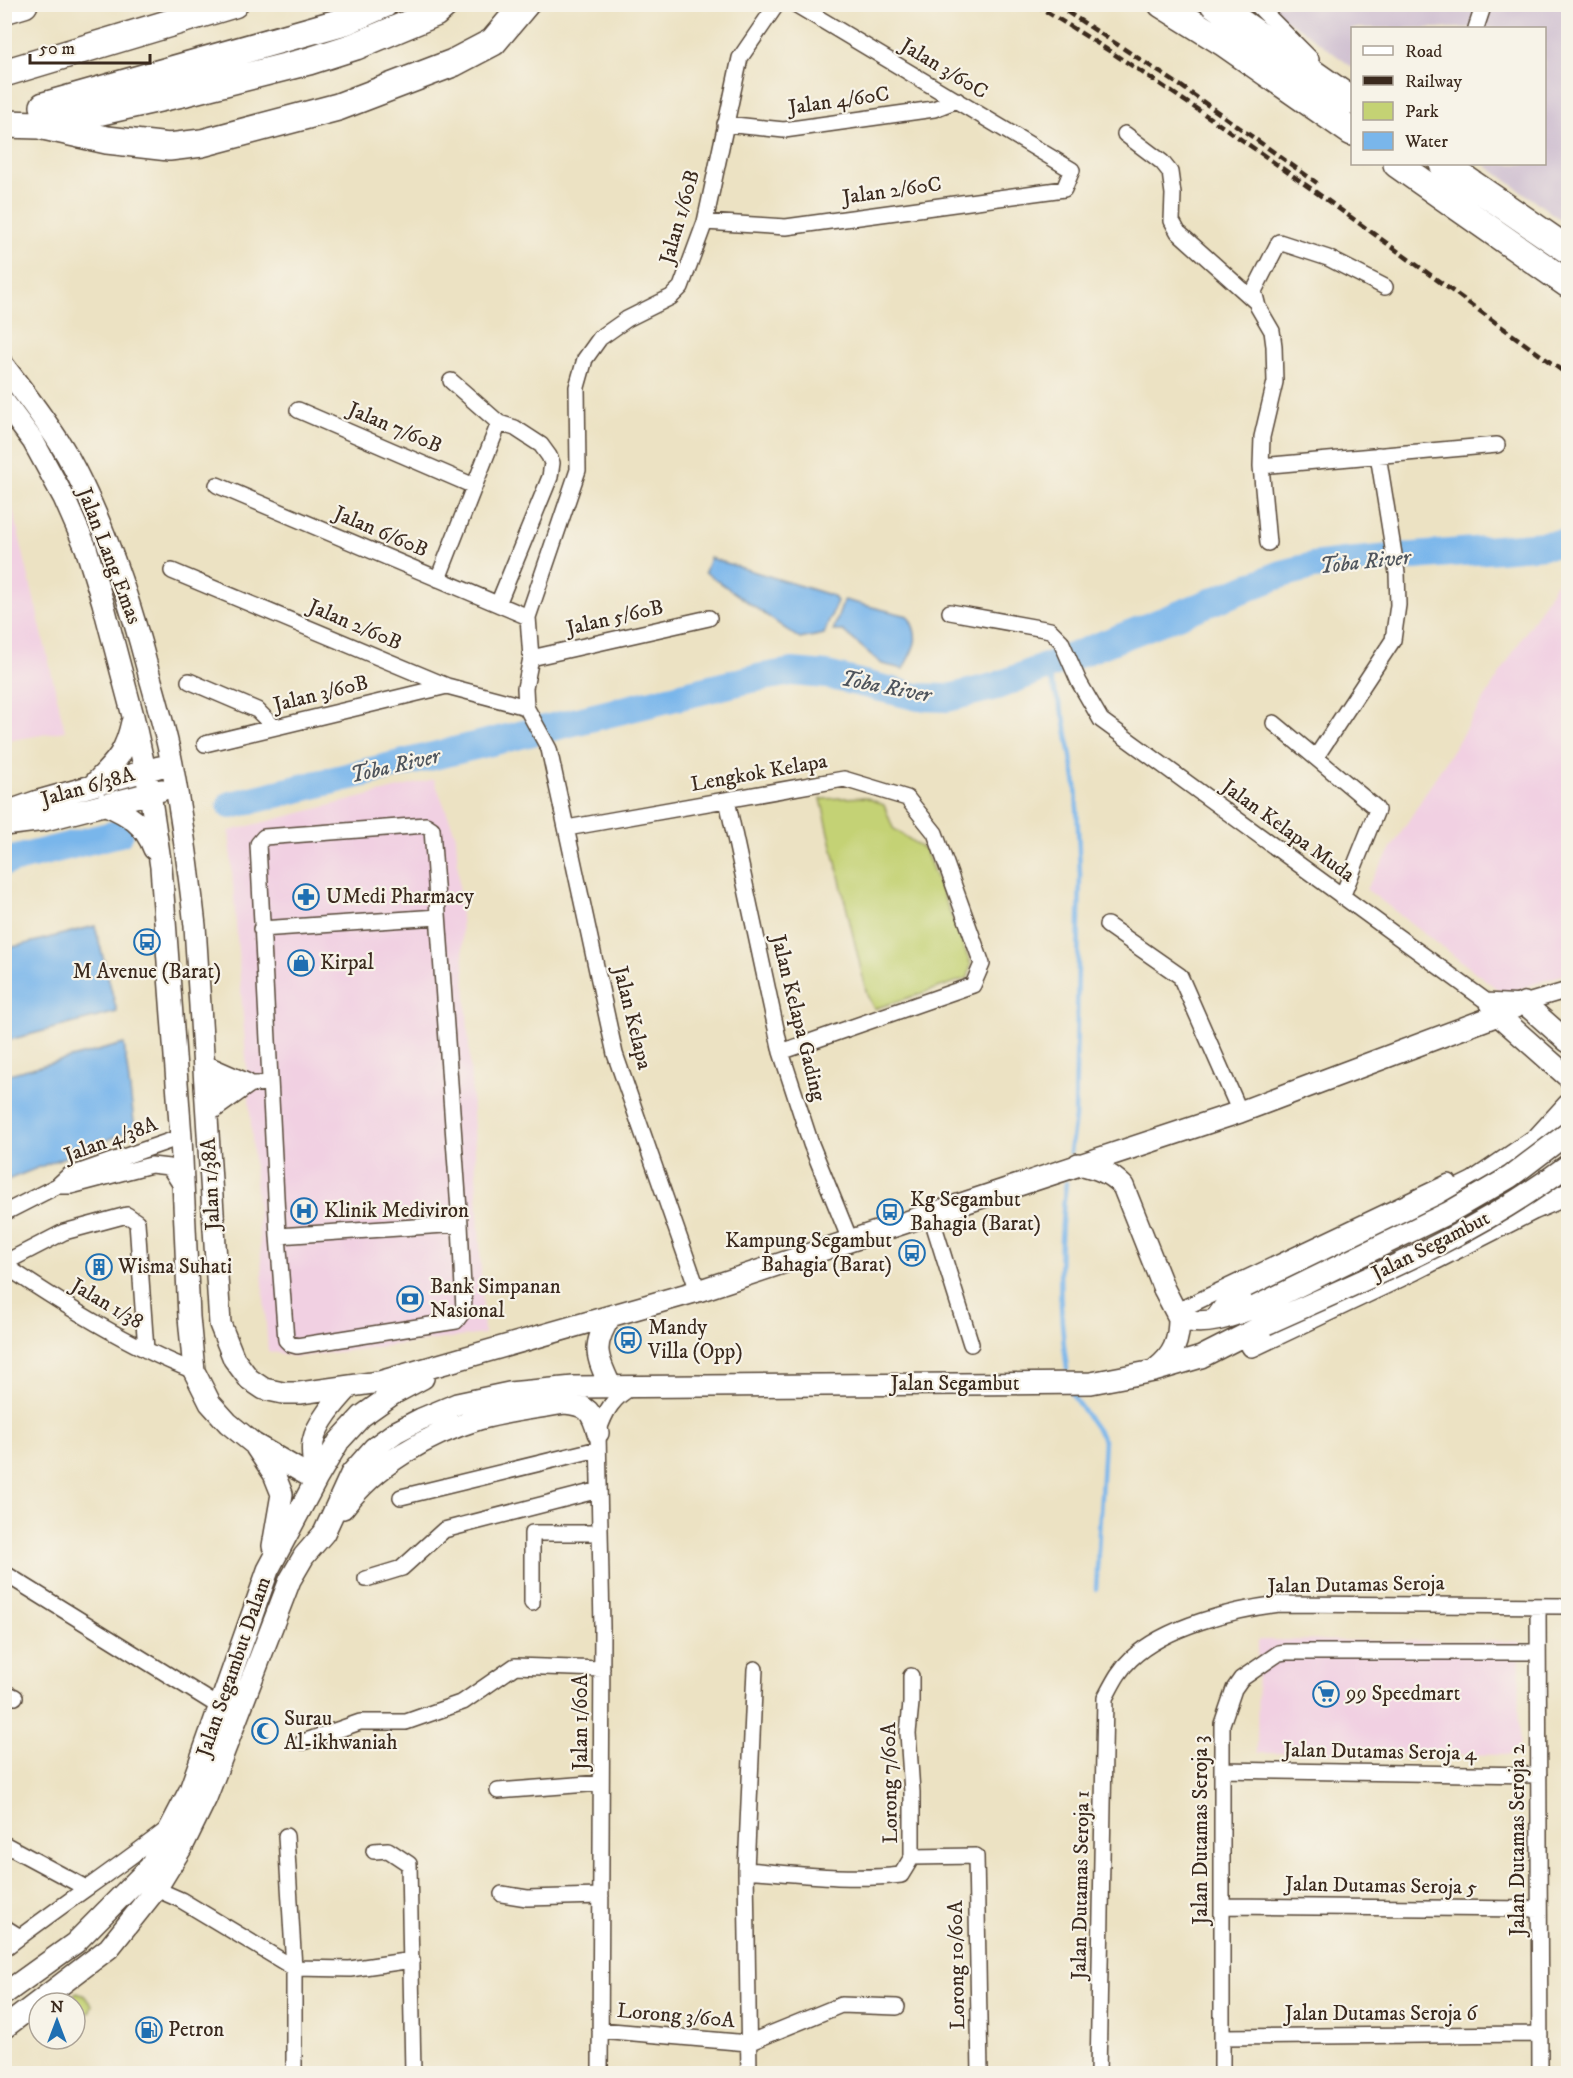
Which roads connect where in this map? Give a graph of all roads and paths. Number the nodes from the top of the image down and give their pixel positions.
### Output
1 (24, 4) edge
2 (234, 4) edge
3 (384, 4) edge
4 (445, 4) edge
5 (525, 4) edge
6 (777, 4) edge
7 (795, 4) edge
8 (1162, 4) edge
9 (1214, 4) edge
10 (1256, 4) edge
11 (1484, 4) edge
12 (4, 10) edge
13 (1476, 27) edge
14 (4, 72) edge
15 (1351, 88) edge
16 (957, 100) junction
17 (1351, 100) edge
18 (4, 112) edge
19 (45, 115) junction
20 (4, 124) edge
21 (725, 124) junction
22 (1351, 131) edge
23 (1125, 134) dead end
24 (1398, 165) edge
25 (1444, 165) edge
26 (1457, 165) edge
27 (1072, 170) joint
28 (705, 222) junction
29 (1569, 243) edge
30 (1569, 250) edge
31 (1569, 284) edge
32 (1385, 287) dead end
33 (1256, 302) junction
34 (4, 366) edge
35 (451, 381) dead end
36 (4, 402) edge
37 (298, 410) dead end
38 (499, 423) junction
39 (1497, 445) dead end
40 (1378, 455) junction
41 (552, 463) junction
42 (1261, 466) junction
43 (578, 470) junction
44 (217, 485) dead end
45 (474, 486) junction
46 (1268, 543) dead end
47 (172, 571) dead end
48 (438, 579) junction
49 (498, 604) junction
50 (950, 612) dead end
51 (528, 617) junction
52 (708, 618) dead end
53 (531, 658) junction
54 (189, 681) dead end
55 (447, 686) junction
56 (528, 712) junction
57 (133, 716) junction
58 (1274, 723) dead end
59 (274, 727) junction
60 (205, 744) dead end
61 (1316, 757) junction
62 (172, 764) junction
63 (145, 771) junction
64 (92, 786) junction
65 (175, 787) junction
66 (150, 793) junction
67 (727, 800) junction
68 (104, 804) junction
69 (4, 813) edge
70 (4, 825) edge
71 (567, 828) junction
72 (161, 867) junction
73 (1342, 897) junction
74 (438, 917) junction
75 (1107, 925) dead end
76 (261, 928) junction
77 (1569, 990) edge
78 (170, 997) junction
79 (1524, 1003) junction
80 (1492, 1008) junction
81 (1569, 1041) edge
82 (781, 1052) junction
83 (1569, 1077) edge
84 (200, 1080) junction
85 (270, 1083) junction
86 (246, 1084) junction
87 (1569, 1105) edge
88 (207, 1112) junction
89 (1240, 1112) junction
90 (1569, 1133) edge
91 (181, 1137) junction
92 (1144, 1143) junction
93 (1078, 1164) junction
94 (1569, 1165) edge
95 (1449, 1182) dead end
96 (1474, 1182) junction
97 (1569, 1182) edge
98 (57, 1186) junction
99 (1123, 1186) junction
100 (184, 1187) junction
101 (1569, 1194) edge
102 (4, 1213) edge
103 (1525, 1213) junction
104 (930, 1214) junction
105 (460, 1224) junction
106 (278, 1236) junction
107 (850, 1240) junction
108 (4, 1264) edge
109 (698, 1290) junction
110 (1177, 1315) junction
111 (1261, 1315) junction
112 (610, 1317) junction
113 (1215, 1320) junction
114 (970, 1344) dead end
115 (146, 1350) junction
116 (473, 1356) junction
117 (1201, 1357) junction
118 (194, 1371) junction
119 (1154, 1371) junction
120 (610, 1385) junction
121 (634, 1386) junction
122 (349, 1387) junction
123 (598, 1441) junction
124 (254, 1444) junction
125 (351, 1474) junction
126 (316, 1480) junction
127 (599, 1490) junction
128 (401, 1497) dead end
129 (324, 1533) junction
130 (600, 1533) junction
131 (268, 1570) junction
132 (4, 1574) edge
133 (366, 1579) dead end
134 (532, 1603) dead end
135 (1538, 1605) junction
136 (1569, 1606) edge
137 (1538, 1652) junction
138 (602, 1669) junction
139 (755, 1669) dead end
140 (911, 1676) dead end
141 (1105, 1698) joint
142 (220, 1707) junction
143 (303, 1742) dead end
144 (1222, 1770) junction
145 (1539, 1775) junction
146 (601, 1783) junction
147 (498, 1791) dead end
148 (169, 1828) junction
149 (286, 1836) dead end
150 (4, 1844) edge
151 (374, 1851) dead end
152 (912, 1857) junction
153 (746, 1870) junction
154 (86, 1888) junction
155 (156, 1889) junction
156 (502, 1894) dead end
157 (601, 1896) junction
158 (1222, 1906) junction
159 (1539, 1909) junction
160 (4, 1927) edge
161 (20, 1937) junction
162 (4, 1949) edge
163 (412, 1960) junction
164 (294, 1968) junction
165 (4, 1994) edge
166 (897, 2007) dead end
167 (4, 2028) edge
168 (600, 2030) junction
169 (1540, 2034) junction
170 (1222, 2037) junction
171 (748, 2043) junction
172 (294, 2073) edge
173 (413, 2073) edge
174 (600, 2073) edge
175 (749, 2073) edge
176 (980, 2073) edge
177 (1098, 2073) edge
178 (1222, 2073) edge
179 (1540, 2073) edge

1 - 12 highway
2 - 14 highway
3 - 19 highway
4 - 19 highway
5 - 19 highway
6 - 21 street, Jalan 1/60B
7 - 16 street, Jalan 3/60C
8 - 22 highway
9 - 17 highway
10 - 15 street
11 - 13 street
16 - 21 street, Jalan 4/60C
16 - 27 street, Jalan 3/60C
18 - 19 highway
19 - 20 highway
21 - 28 street, Jalan 1/60B
23 - 33 street
24 - 31 highway
25 - 30 highway
26 - 29 street
27 - 28 street, Jalan 2/60C
28 - 43 street, Jalan 1/60B
32 - 33 street
33 - 42 street
34 - 62 main road, Jalan Lang Emas
35 - 38 street
36 - 57 main road, Jalan Lang Emas
37 - 45 street, Jalan 7/60B
38 - 41 street
38 - 45 street
39 - 40 street
40 - 42 street
40 - 61 street
41 - 43 street
41 - 49 street
42 - 46 street
43 - 51 street, Jalan 1/60B
44 - 48 street, Jalan 6/60B
45 - 48 street
47 - 55 street, Jalan 2/60B
48 - 49 street, Jalan 6/60B
49 - 51 street, Jalan 6/60B
50 - 73 street, Jalan Kelapa Muda
51 - 53 street, Jalan 1/60B
52 - 53 street, Jalan 5/60B
53 - 56 street, Jalan 1/60B
54 - 59 street
55 - 56 street, Jalan 2/60B
55 - 59 street, Jalan 3/60B
56 - 71 street, Jalan Kelapa
57 - 63 main road, Jalan Lang Emas
57 - 64 main road
58 - 61 street
59 - 60 street, Jalan 3/60B
61 - 73 street
62 - 63 main road, Jalan 6/38A
62 - 65 main road, Jalan Lang Emas
63 - 64 main road, Jalan 6/38A
63 - 66 main road, Jalan Lang Emas
64 - 69 main road, Jalan 6/38A
65 - 66 main road, Jalan 6/38A
65 - 84 main road, Jalan 1/38A
66 - 68 main road, Jalan 6/38A
66 - 72 main road, Jalan 1/38A
67 - 71 street, Lengkok Kelapa
67 - 82 street, Jalan Kelapa Gading
67 - 82 street, Lengkok Kelapa
68 - 70 main road, Jalan 6/38A
68 - 72 main road
71 - 109 street, Jalan Kelapa
72 - 78 main road, Jalan 1/38A
73 - 80 street, Jalan Kelapa Muda
74 - 76 street
74 - 76 street
74 - 105 street
75 - 89 street
76 - 85 street
77 - 79 street
78 - 84 main road
78 - 91 main road, Jalan 1/38A
79 - 80 main road
79 - 81 main road
80 - 83 main road
80 - 89 main road
82 - 107 street, Jalan Kelapa Gading
84 - 86 main road
84 - 88 main road, Jalan 1/38A
84 - 100 main road
85 - 86 street
85 - 106 street
86 - 88 main road
87 - 96 main road
88 - 122 main road, Jalan 1/38A
89 - 92 main road
90 - 111 main road, Jalan Segambut, bridge
91 - 98 street, Jalan 4/38A
91 - 100 main road, Jalan 1/38A
92 - 93 main road
92 - 99 main road
93 - 99 main road
93 - 104 main road
94 - 111 main road, Jalan Segambut, bridge
95 - 110 street
96 - 103 main road
96 - 113 main road
97 - 103 main road
98 - 100 street, Jalan 4/38A
98 - 102 street, Jalan 4/38A
99 - 110 main road
100 - 118 main road, Jalan 1/38A
101 - 103 main road
103 - 117 main road
104 - 107 main road
104 - 114 street
105 - 106 street
105 - 106 street
107 - 109 main road
108 - 115 street, Jalan 1/38
108 - 115 street
109 - 112 main road
110 - 113 main road, Jalan Segambut
110 - 119 main road
111 - 113 main road, Jalan Segambut
111 - 117 main road, Jalan Segambut
112 - 116 main road
112 - 120 main road
115 - 118 street, Jalan 1/38
116 - 122 main road, Jalan 1/38A
116 - 126 main road, Jalan Segambut Dalam
117 - 119 main road, Jalan Segambut
118 - 124 main road, Jalan 1/38A
119 - 121 main road, Jalan Segambut
120 - 121 main road, Jalan Segambut
120 - 125 main road, Jalan Segambut
121 - 123 street, Jalan 1/60A
122 - 126 main road
123 - 127 street, Jalan 1/60A
123 - 128 street
123 - 129 main road
124 - 126 main road, Jalan 1/38A
124 - 131 main road
125 - 126 main road
125 - 129 main road, Jalan Segambut Dalam
126 - 131 main road, Jalan Segambut Dalam
127 - 130 street, Jalan 1/60A
127 - 133 street
129 - 155 main road, Jalan Segambut Dalam
130 - 134 street
130 - 138 street, Jalan 1/60A
131 - 142 main road, Jalan Segambut Dalam
132 - 142 street
135 - 136 street, Jalan Dutamas Seroja
135 - 137 street, Jalan Dutamas Seroja 2
135 - 141 street, Jalan Dutamas Seroja
137 - 144 street, Jalan Dutamas Seroja 3
137 - 145 street, Jalan Dutamas Seroja 2
138 - 143 street
138 - 146 street, Jalan 1/60A
139 - 153 street
140 - 152 street, Lorong 7/60A
141 - 177 street, Jalan Dutamas Seroja 1
142 - 148 main road, Jalan Segambut Dalam
144 - 145 street, Jalan Dutamas Seroja 4
144 - 158 street, Jalan Dutamas Seroja 3
145 - 159 street, Jalan Dutamas Seroja 2
146 - 147 street
146 - 157 street, Jalan 1/60A
148 - 154 street
148 - 165 main road, Jalan Segambut Dalam
149 - 164 street
150 - 154 street
151 - 163 street
152 - 153 street, Lorong 7/60A
152 - 176 street, Lorong 10/60A
153 - 171 street
154 - 161 street
155 - 164 street
155 - 167 main road, Jalan Segambut Dalam
156 - 157 street
157 - 168 street, Jalan 1/60A
158 - 159 street, Jalan Dutamas Seroja 5
158 - 170 street, Jalan Dutamas Seroja 3
159 - 169 street, Jalan Dutamas Seroja 2
160 - 161 street
161 - 162 street
163 - 164 street
163 - 173 street
164 - 172 street
166 - 171 street
168 - 171 street, Lorong 3/60A
168 - 174 street, Jalan 1/60A
169 - 170 street, Jalan Dutamas Seroja 6
169 - 179 street, Jalan Dutamas Seroja 2
170 - 178 street, Jalan Dutamas Seroja 3
171 - 175 street

